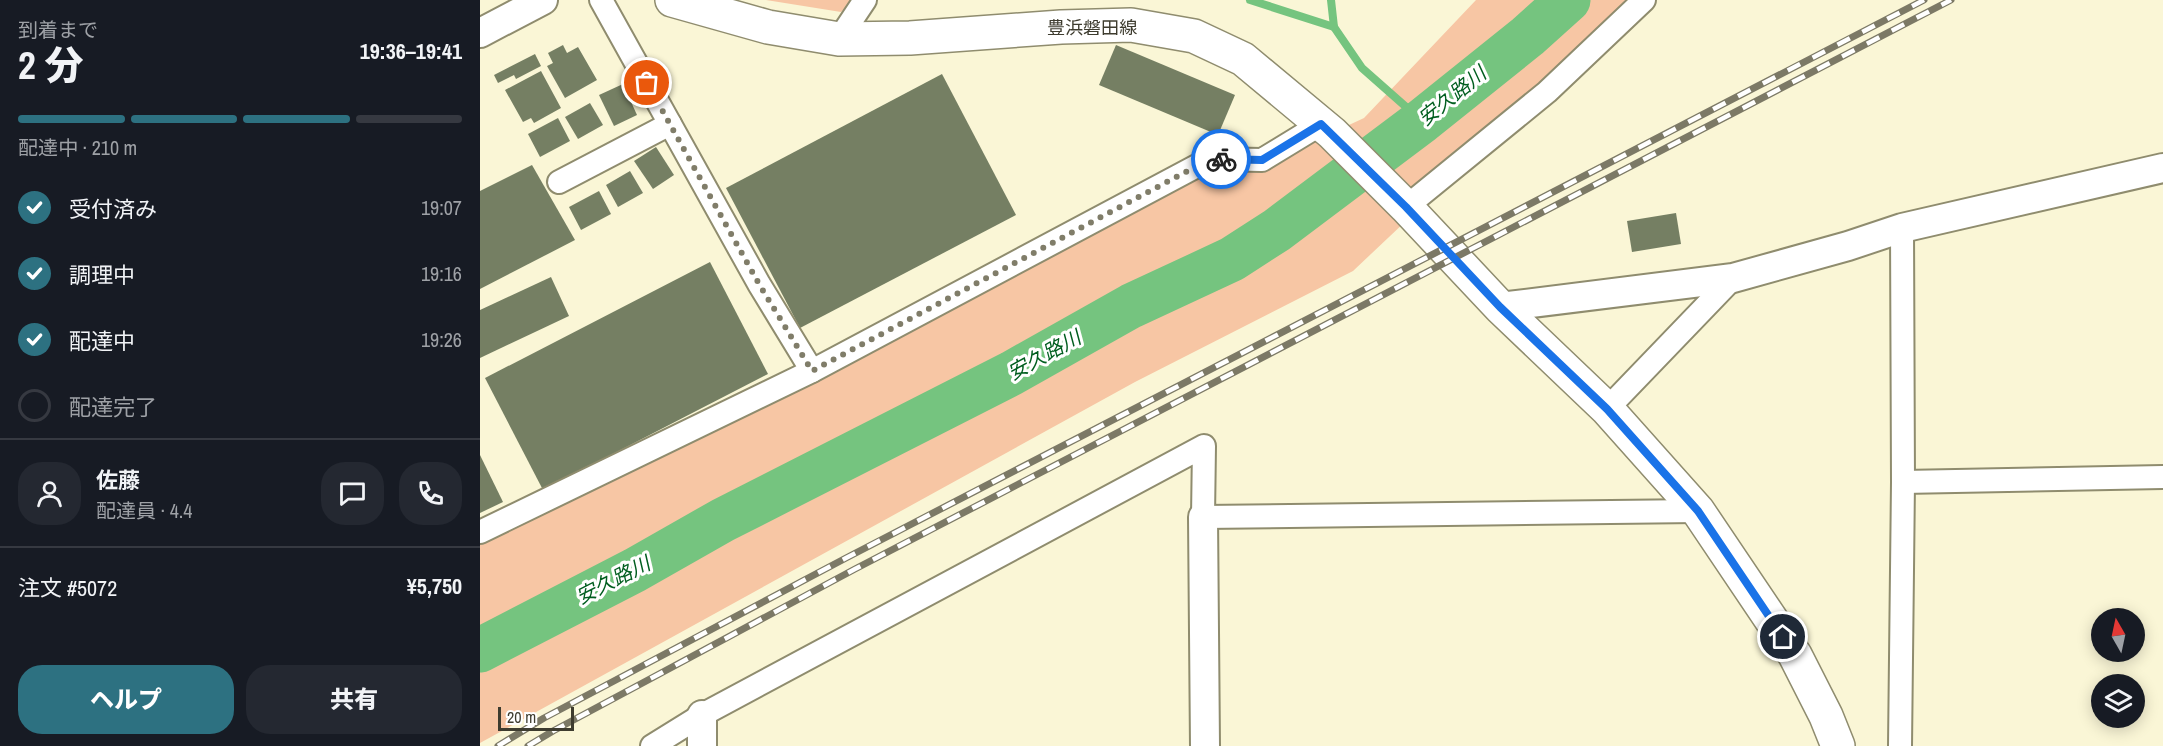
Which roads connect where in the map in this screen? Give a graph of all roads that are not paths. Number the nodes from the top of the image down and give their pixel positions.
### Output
1 (543, 0) edge
2 (602, 0) edge
3 (672, 0) edge
4 (865, 0) edge
5 (1644, 0) edge
6 (480, 33) edge
7 (839, 39) junction
8 (670, 124) junction
9 (1326, 129) junction
10 (2163, 168) edge
11 (559, 182) dead end
12 (1406, 207) junction
13 (1902, 228) junction
14 (1733, 278) junction
15 (1500, 307) junction
16 (812, 371) junction
17 (1607, 409) junction
18 (2163, 477) edge
19 (1903, 482) junction
20 (1698, 511) junction
21 (1203, 517) junction
22 (480, 532) edge
23 (702, 715) junction
24 (651, 746) edge
25 (702, 746) edge
26 (1205, 746) edge
27 (1838, 746) edge
28 (1900, 746) edge

1 - 6 street
2 - 8 street
3 - 7 main road, 豊浜磐田線
4 - 7 street
5 - 12 street
7 - 9 main road, 豊浜磐田線
8 - 11 street
8 - 16 street
9 - 12 main road, 豊浜磐田線
9 - 16 street
10 - 13 street
12 - 15 main road, 豊浜磐田線
13 - 14 street
13 - 19 street
14 - 15 street
14 - 17 street
15 - 17 main road, 豊浜磐田線
16 - 22 street
17 - 20 main road, 豊浜磐田線
18 - 19 street
19 - 28 street
20 - 21 street
20 - 27 main road, 豊浜磐田線
21 - 23 street
21 - 26 street
23 - 24 street
23 - 25 street

